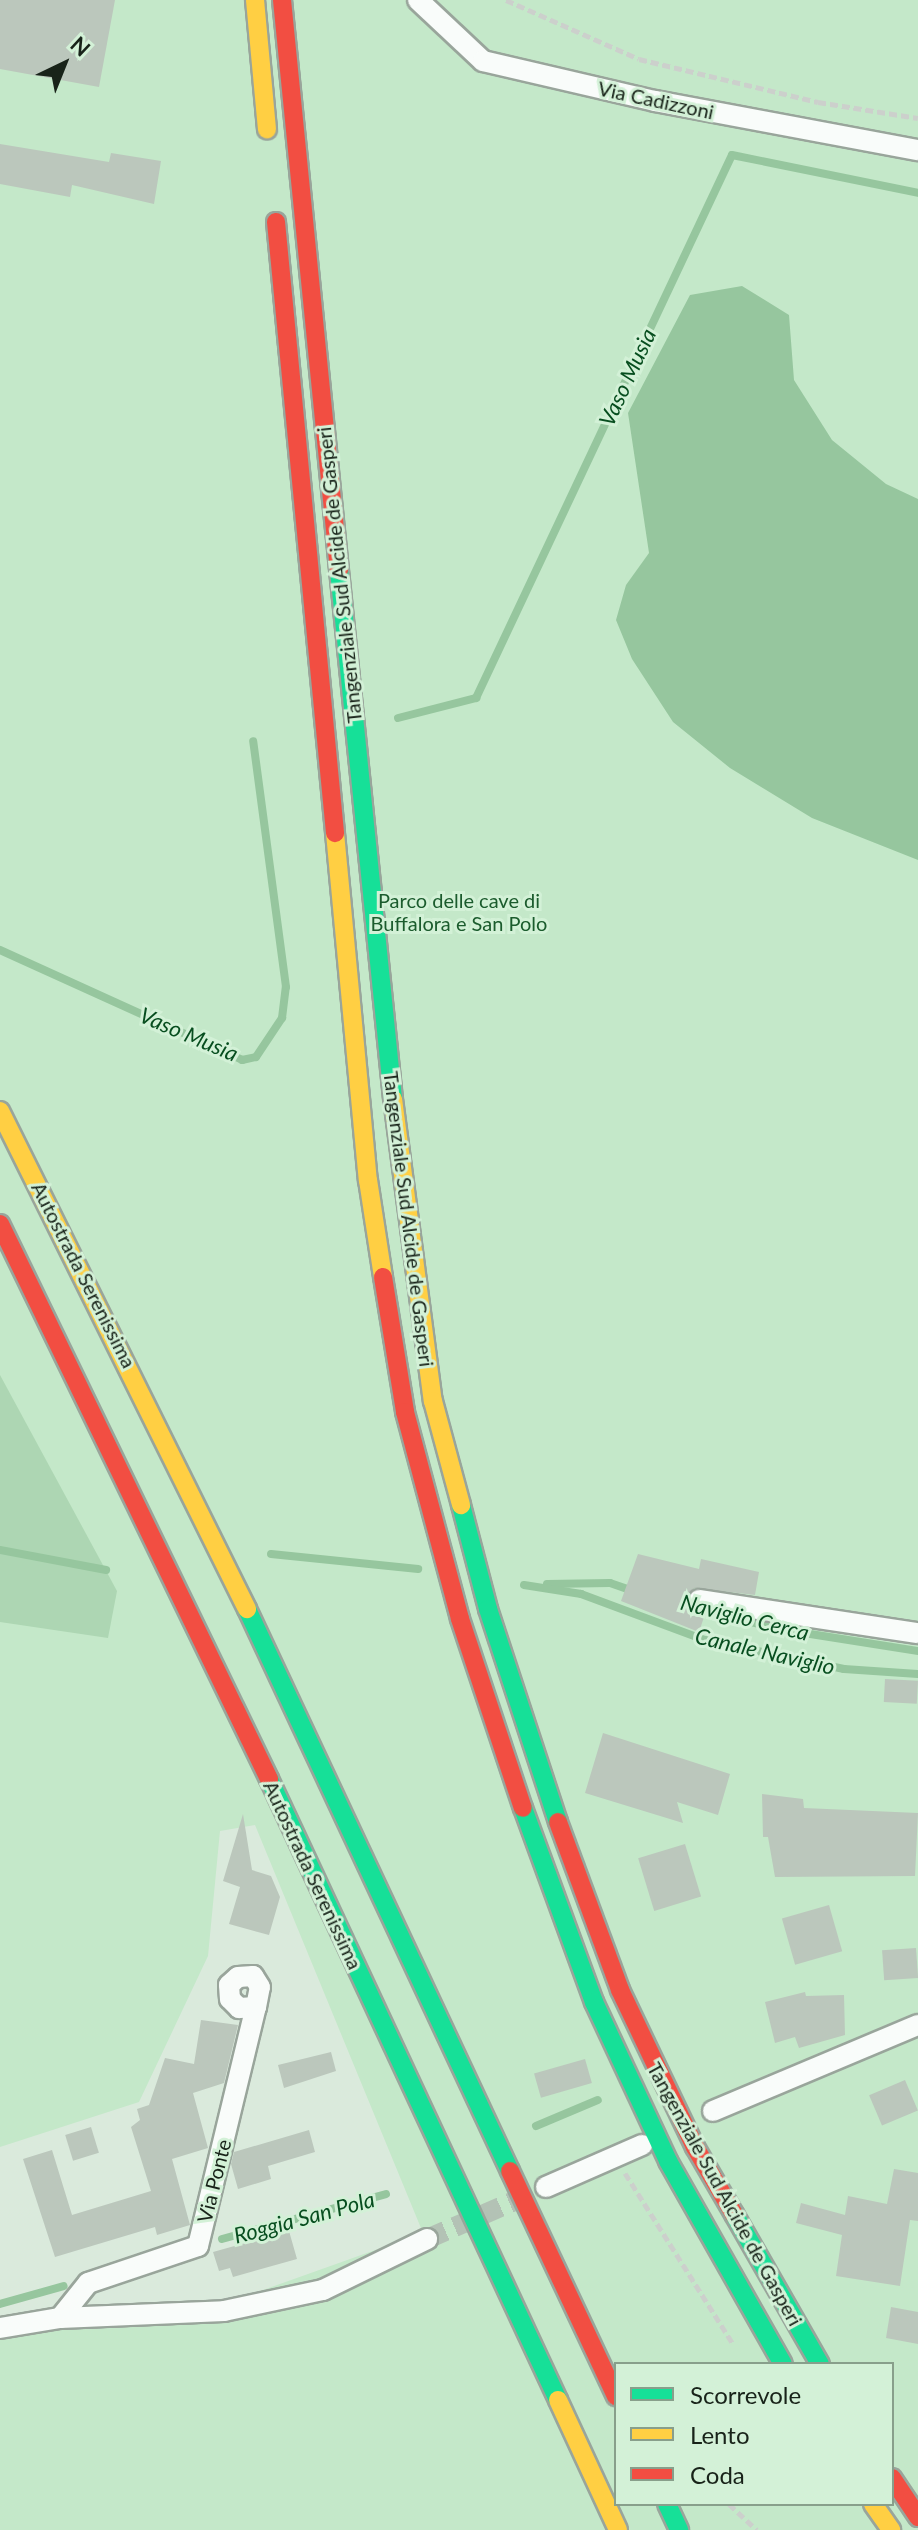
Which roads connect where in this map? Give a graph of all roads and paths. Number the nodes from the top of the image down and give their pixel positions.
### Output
1 (255, 0) edge
2 (282, 0) edge
3 (418, 0) edge
4 (506, 0) edge
5 (918, 118) edge
6 (269, 143) dead end
7 (918, 150) edge
8 (274, 206) dead end
9 (0, 1111) edge
10 (0, 1224) edge
11 (699, 1600) dead end
12 (918, 1633) edge
13 (256, 2007) dead end
14 (918, 2025) edge
15 (713, 2111) dead end
16 (642, 2145) dead end
17 (616, 2159) junction
18 (546, 2187) tunnel mouth
19 (427, 2239) tunnel mouth
20 (60, 2318) junction
21 (0, 2328) edge
22 (738, 2352) dead end
23 (782, 2362) edge
24 (819, 2362) edge
25 (614, 2392) edge
26 (894, 2481) edge
27 (668, 2506) edge
28 (731, 2506) edge
29 (874, 2506) edge
30 (918, 2517) edge
31 (618, 2530) edge
32 (679, 2530) edge
33 (757, 2530) edge
34 (891, 2530) edge

1 - 6 highway
2 - 24 highway, Tangenziale Sud Alcide de Gasperi
3 - 7 street, Via Cadizzoni
4 - 5 path
8 - 23 highway, Tangenziale Sud Alcide de Gasperi
9 - 25 highway, Autostrada Serenissima
10 - 31 highway, Autostrada Serenissima
11 - 12 street
13 - 20 street, Via Ponte
14 - 15 street
16 - 17 street
17 - 18 street
17 - 22 path
19 - 20 street
20 - 21 street
26 - 30 highway
27 - 32 highway
28 - 33 path
29 - 34 highway

